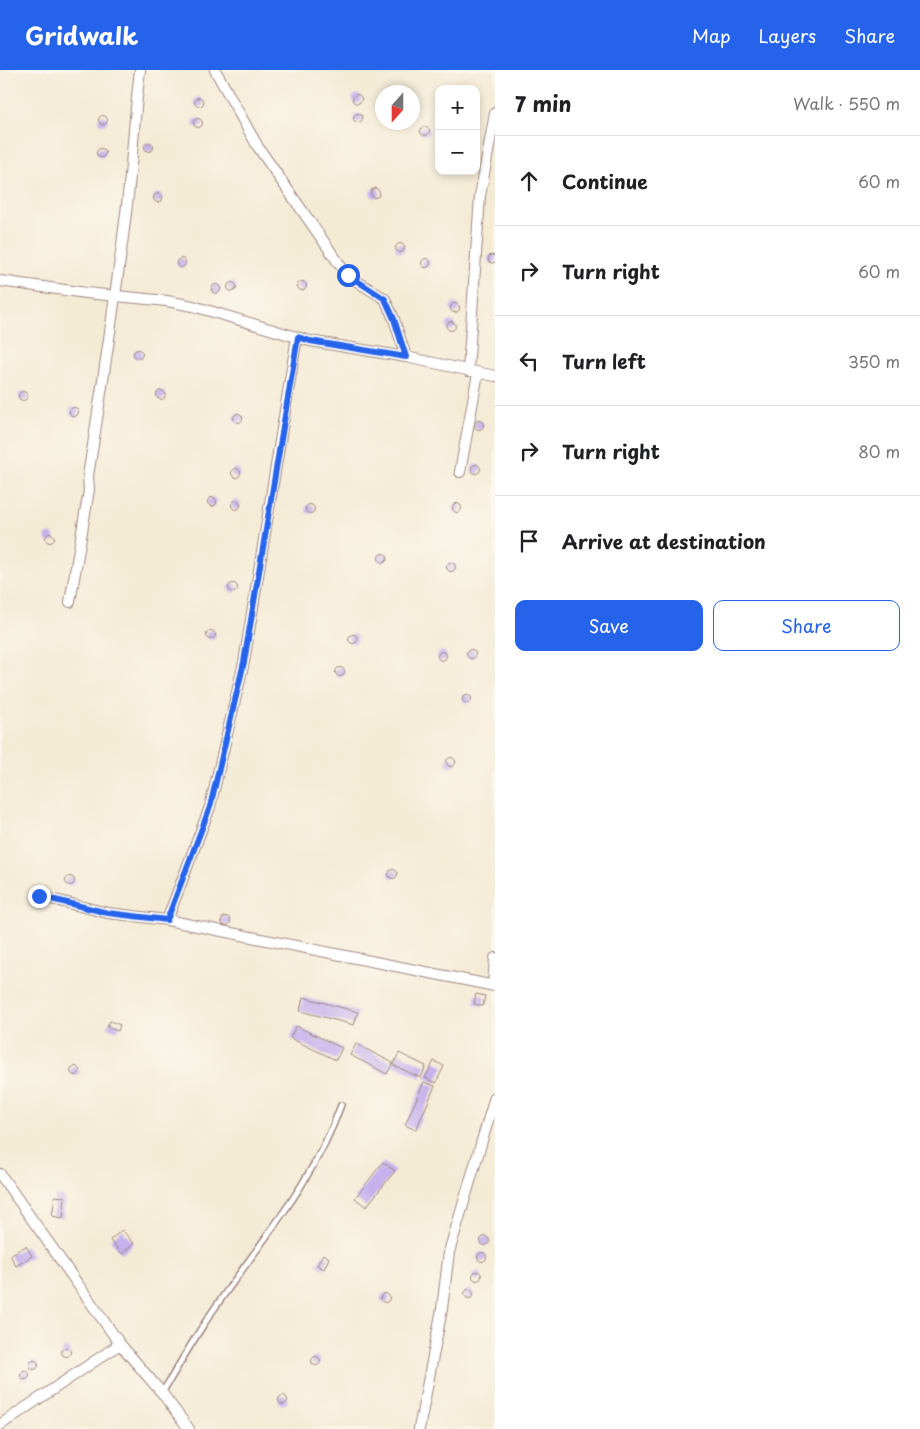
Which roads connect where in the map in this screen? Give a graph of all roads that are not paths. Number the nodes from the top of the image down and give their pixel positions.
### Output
1 (140, 70) edge
2 (216, 70) edge
3 (495, 113) edge
4 (0, 281) edge
5 (116, 296) junction
6 (298, 337) junction
7 (406, 357) junction
8 (473, 372) junction
9 (495, 376) edge
10 (460, 472) dead end
11 (70, 602) dead end
12 (39, 896) dead end
13 (167, 920) junction
14 (495, 958) edge
15 (494, 985) edge
16 (495, 1097) edge
17 (341, 1105) dead end
18 (0, 1174) edge
19 (120, 1344) junction
20 (162, 1393) junction
21 (0, 1425) edge
22 (189, 1429) edge
23 (419, 1429) edge

1 - 5 street
2 - 7 street
3 - 8 street
4 - 5 street
5 - 6 street
5 - 11 street
6 - 7 street
6 - 13 street
7 - 8 street
8 - 9 street
8 - 10 street
12 - 13 street
13 - 15 street
14 - 15 street
16 - 23 street
17 - 20 lane
18 - 19 street
19 - 20 street
19 - 21 street
20 - 22 street

